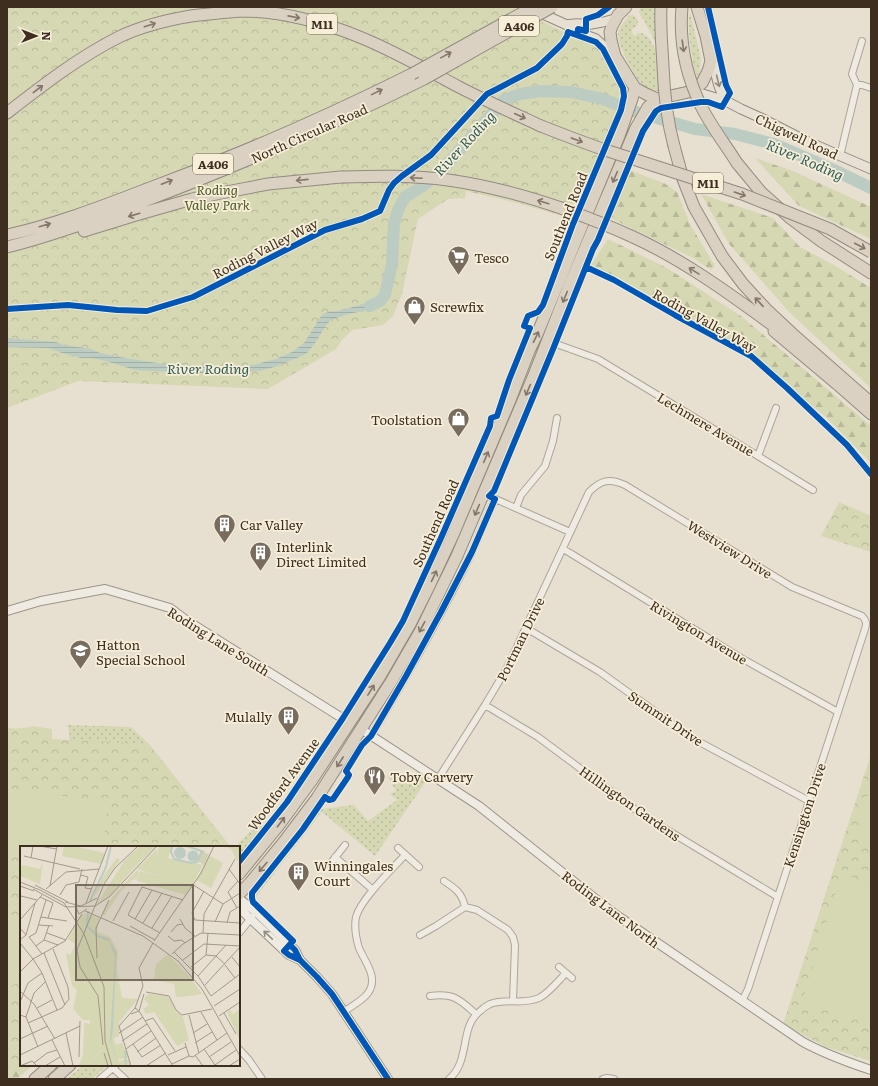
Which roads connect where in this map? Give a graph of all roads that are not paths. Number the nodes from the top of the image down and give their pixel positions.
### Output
1 (529, 7) edge
2 (533, 7) edge
3 (552, 7) edge
4 (626, 7) edge
5 (661, 7) edge
6 (682, 7) edge
7 (697, 7) edge
8 (615, 19) junction
9 (567, 25) junction
10 (862, 41) dead end
11 (615, 56) junction
12 (711, 61) junction
13 (856, 85) junction
14 (635, 88) junction
15 (871, 88) edge
16 (693, 91) junction
17 (657, 99) junction
18 (724, 101) junction
19 (7, 113) edge
20 (840, 156) junction
21 (871, 169) edge
22 (50, 234) junction
23 (7, 235) edge
24 (7, 247) edge
25 (871, 252) edge
26 (871, 273) edge
27 (727, 292) junction
28 (548, 341) junction
29 (871, 404) edge
30 (776, 408) dead end
31 (871, 414) edge
32 (557, 418) dead end
33 (758, 456) junction
34 (813, 490) dead end
35 (589, 492) joint
36 (484, 494) junction
37 (495, 499) junction
38 (516, 508) junction
39 (570, 532) junction
40 (563, 549) junction
41 (7, 611) edge
42 (526, 628) junction
43 (865, 629) joint
44 (485, 705) junction
45 (838, 712) junction
46 (350, 723) junction
47 (361, 729) junction
48 (371, 736) junction
49 (438, 779) junction
50 (809, 801) junction
51 (345, 846) dead end
52 (398, 848) dead end
53 (405, 854) junction
54 (335, 857) junction
55 (330, 864) dead end
56 (419, 867) dead end
57 (240, 873) edge
58 (444, 881) dead end
59 (373, 890) junction
60 (240, 893) edge
61 (778, 897) junction
62 (240, 900) edge
63 (465, 907) junction
64 (240, 909) edge
65 (254, 916) junction
66 (240, 932) edge
67 (420, 934) dead end
68 (559, 967) dead end
69 (566, 973) junction
70 (572, 978) dead end
71 (430, 996) dead end
72 (513, 1001) junction
73 (742, 1001) junction
74 (343, 1012) junction
75 (476, 1014) junction
76 (240, 1050) edge
77 (50, 1066) edge
78 (69, 1066) edge
79 (114, 1066) edge
80 (871, 1070) edge
81 (35, 1079) edge
82 (54, 1079) edge
83 (100, 1079) edge
84 (125, 1079) edge
85 (262, 1079) edge
86 (388, 1079) edge
87 (449, 1079) edge
88 (603, 1079) edge
89 (614, 1079) edge

1 - 9 main road
23 -> 2 highway, North Circular Road / A406, bridge
3 - 22 highway, North Circular Road / A406, bridge
4 - 8 highway
29 -> 5 highway, M11, bridge
6 -> 26 highway, M11, bridge
7 - 12 highway
8 - 9 main road
8 - 11 highway
9 - 11 main road
10 - 13 street
11 - 14 highway
12 - 16 highway
12 -> 18 main road
13 - 15 street
13 - 20 street
14 - 17 highway
46 -> 14 highway, Southend Road
16 - 17 highway
16 - 18 main road, Chigwell Road
17 -> 28 highway
18 - 20 main road, Chigwell Road
19 -> 25 highway, M11, bridge
20 - 21 main road, Chigwell Road
22 - 24 highway, North Circular Road / A406
27 -> 22 highway, M11, bridge
27 - 29 highway, M11
27 - 31 highway, M11
28 - 33 street, Lechmere Avenue
28 -> 36 highway
30 - 33 street
32 - 38 street
33 - 34 street, Lechmere Avenue
35 - 39 street, Portman Drive
35 - 43 street, Westview Drive
36 - 37 street
36 -> 47 highway
37 - 38 street
37 - 48 street
38 - 39 street
39 - 40 street, Portman Drive
40 - 42 street, Portman Drive
40 - 45 street, Rivington Avenue
41 - 46 street, Roding Lane South
42 - 44 street, Portman Drive
42 - 50 street, Summit Drive
43 - 45 street, Kensington Drive
44 - 49 street, Portman Drive
44 - 61 street, Hillington Gardens
45 - 50 street, Kensington Drive
57 -> 46 highway, Woodford Avenue
47 - 48 street, Roding Lane North
47 -> 60 highway
48 - 49 street, Roding Lane North
49 - 73 street, Roding Lane North
50 - 61 street, Kensington Drive
51 - 54 street
52 - 53 street
53 - 56 street
53 - 59 street
54 - 55 street
54 - 59 street
58 - 63 street
59 - 74 street
61 - 73 street, Kensington Drive
62 - 65 street
63 - 67 street
63 - 72 street
64 - 65 street
65 - 66 street
65 - 74 street
68 - 69 street
69 - 70 street
69 - 72 street
71 - 75 street
72 - 75 street
73 - 80 street, Roding Lane North
74 - 86 street
75 - 87 street
76 - 85 street
77 - 81 highway
78 - 82 highway
79 - 83 street
79 - 84 street
88 - 89 street

